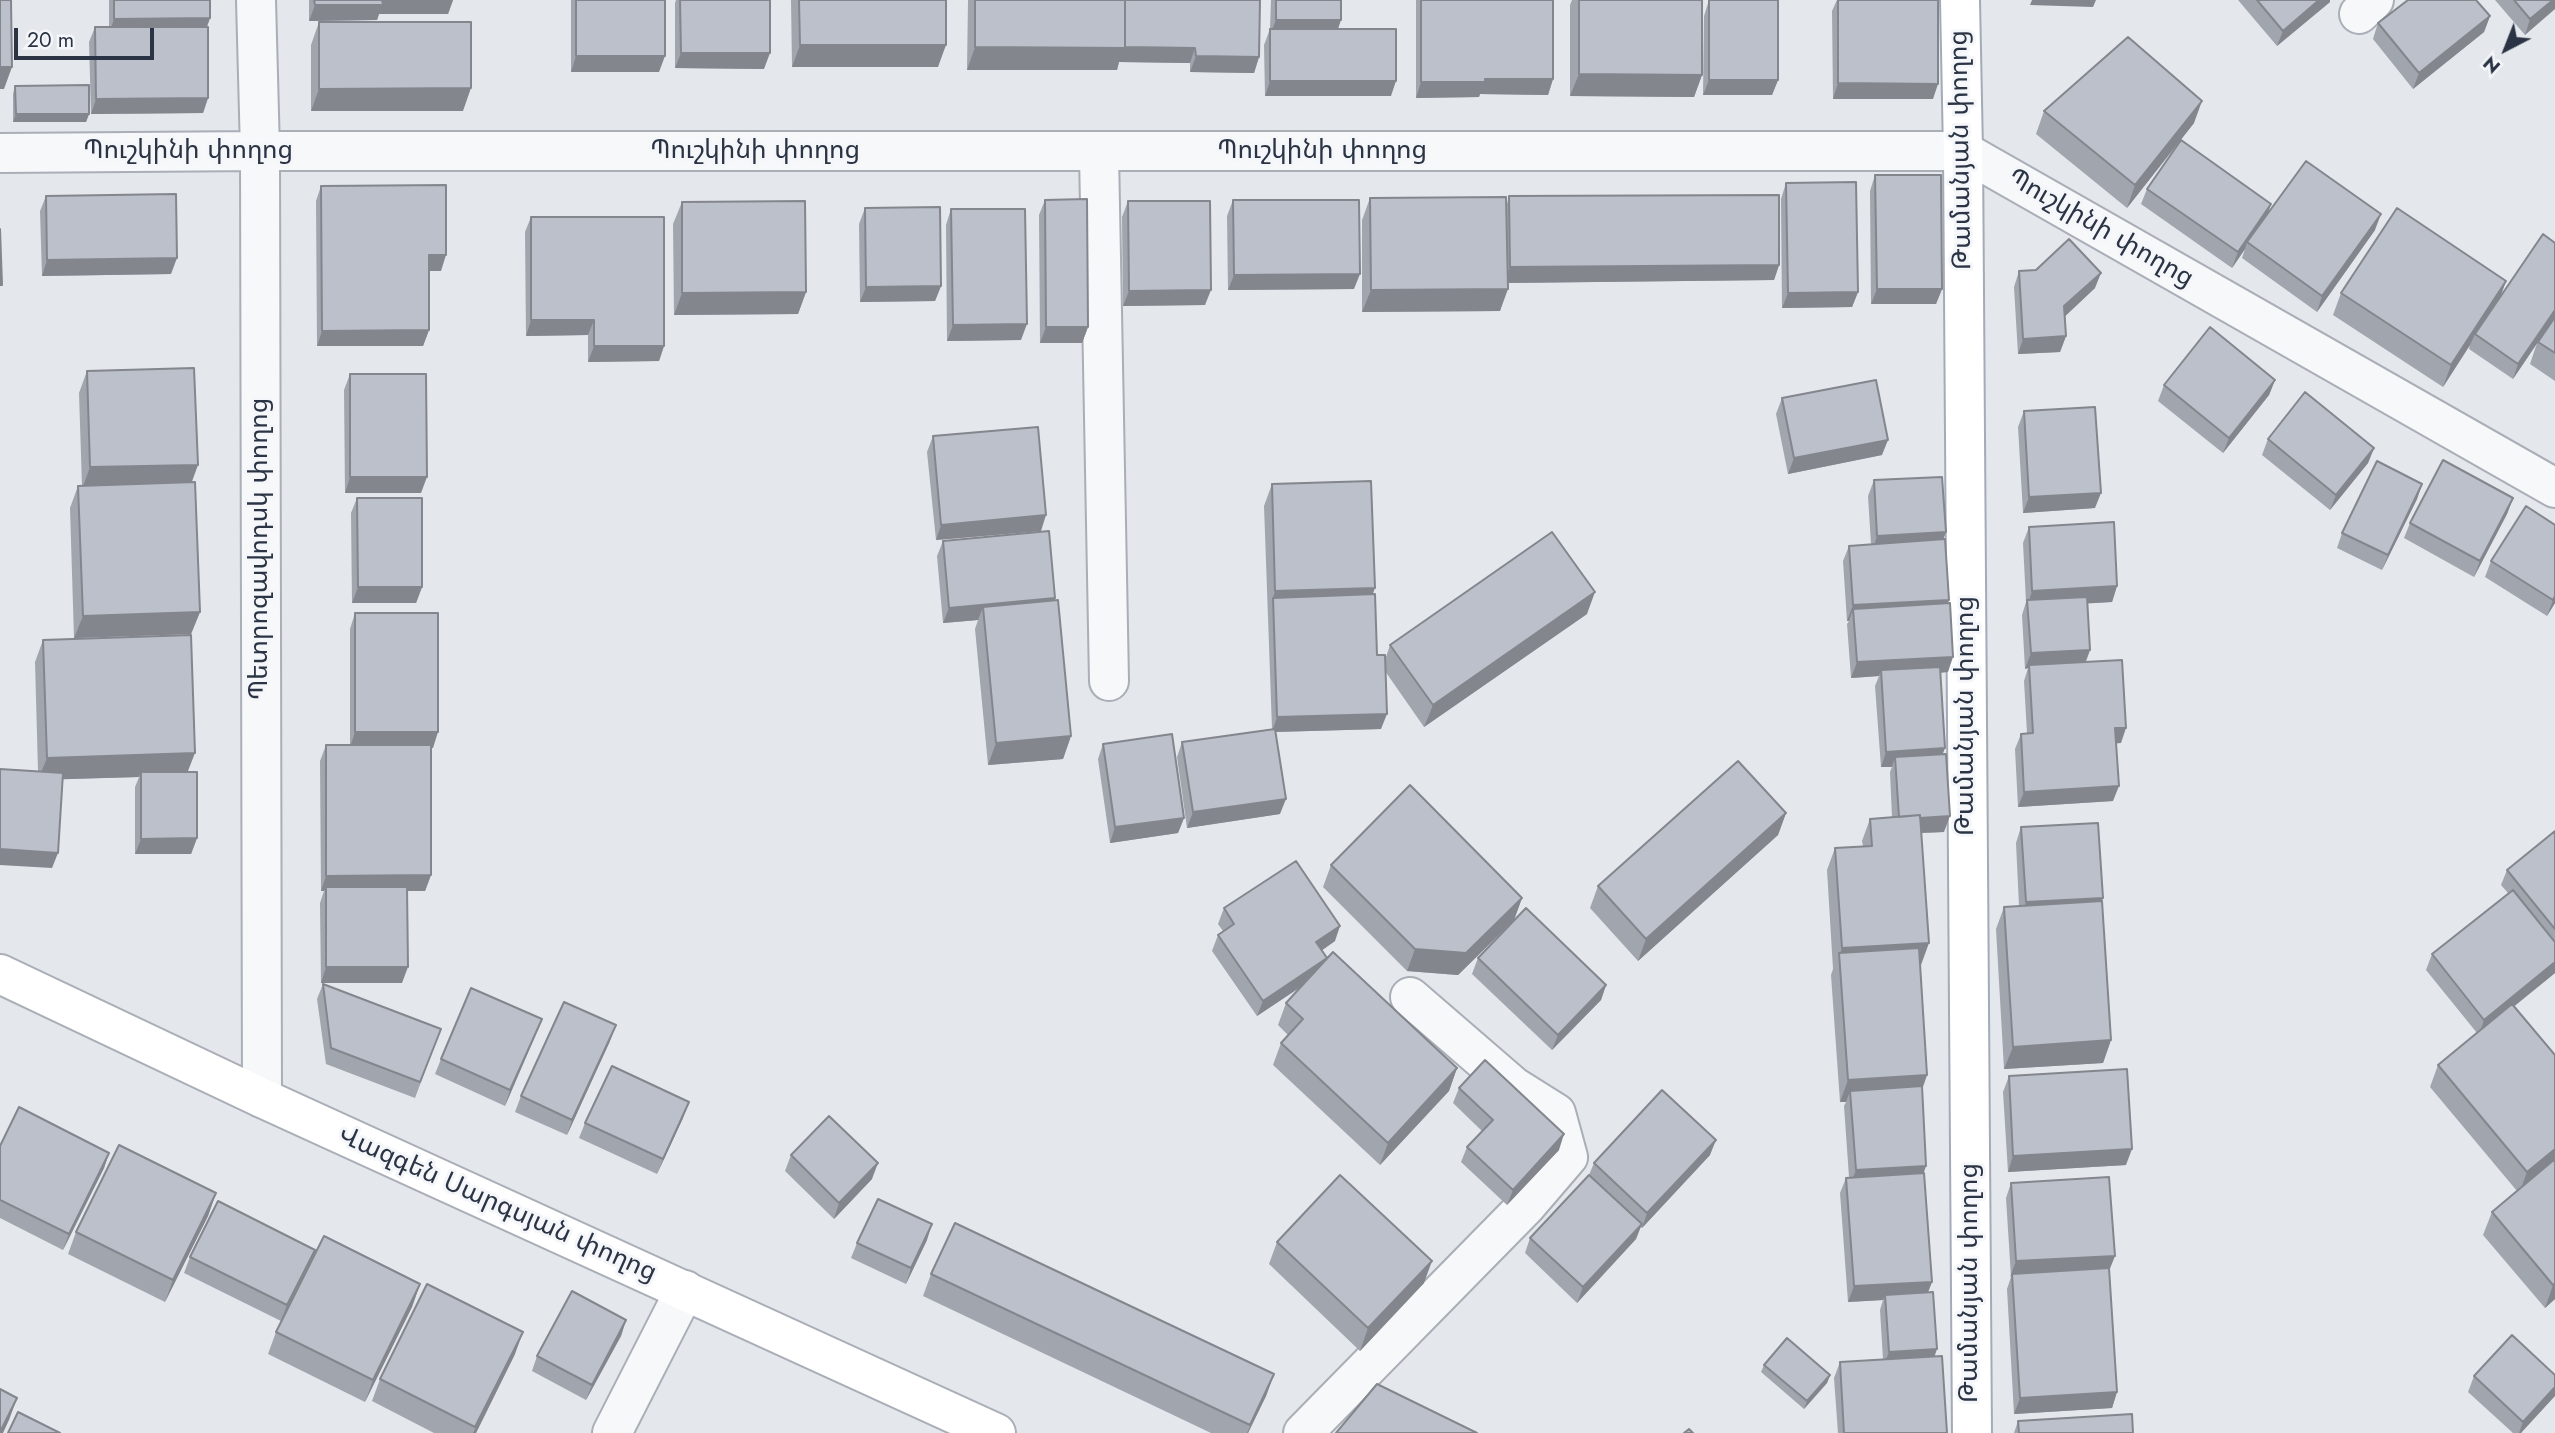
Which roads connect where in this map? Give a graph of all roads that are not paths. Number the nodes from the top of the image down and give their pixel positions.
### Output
1 (256, 0) edge
2 (1960, 0) edge
3 (260, 151) junction
4 (1963, 151) junction
5 (0, 153) edge
6 (1099, 153) junction
7 (2555, 488) edge
8 (1108, 681) dead end
9 (0, 974) edge
10 (1410, 997) dead end
11 (262, 1098) junction
12 (685, 1290) junction
13 (612, 1433) edge
14 (996, 1433) edge
15 (1303, 1433) edge
16 (1972, 1433) edge

1 - 3 street, Պետրոզավոդսկ փողոց
2 - 4 main road, Թամանյան փողոց
3 - 5 street, Պուշկինի փողոց
3 - 6 street, Պուշկինի փողոց
3 - 11 street, Պետրոզավոդսկ փողոց
4 - 6 street, Պուշկինի փողոց
4 - 7 street, Պուշկինի փողոց
4 - 16 main road, Թամանյան փողոց
6 - 8 street
9 - 11 main road, Վազգեն Սարգսյան փողոց
10 - 15 street
11 - 12 main road, Վազգեն Սարգսյան փողոց
12 - 13 street
12 - 14 main road, Վազգեն Սարգսյան փողոց

